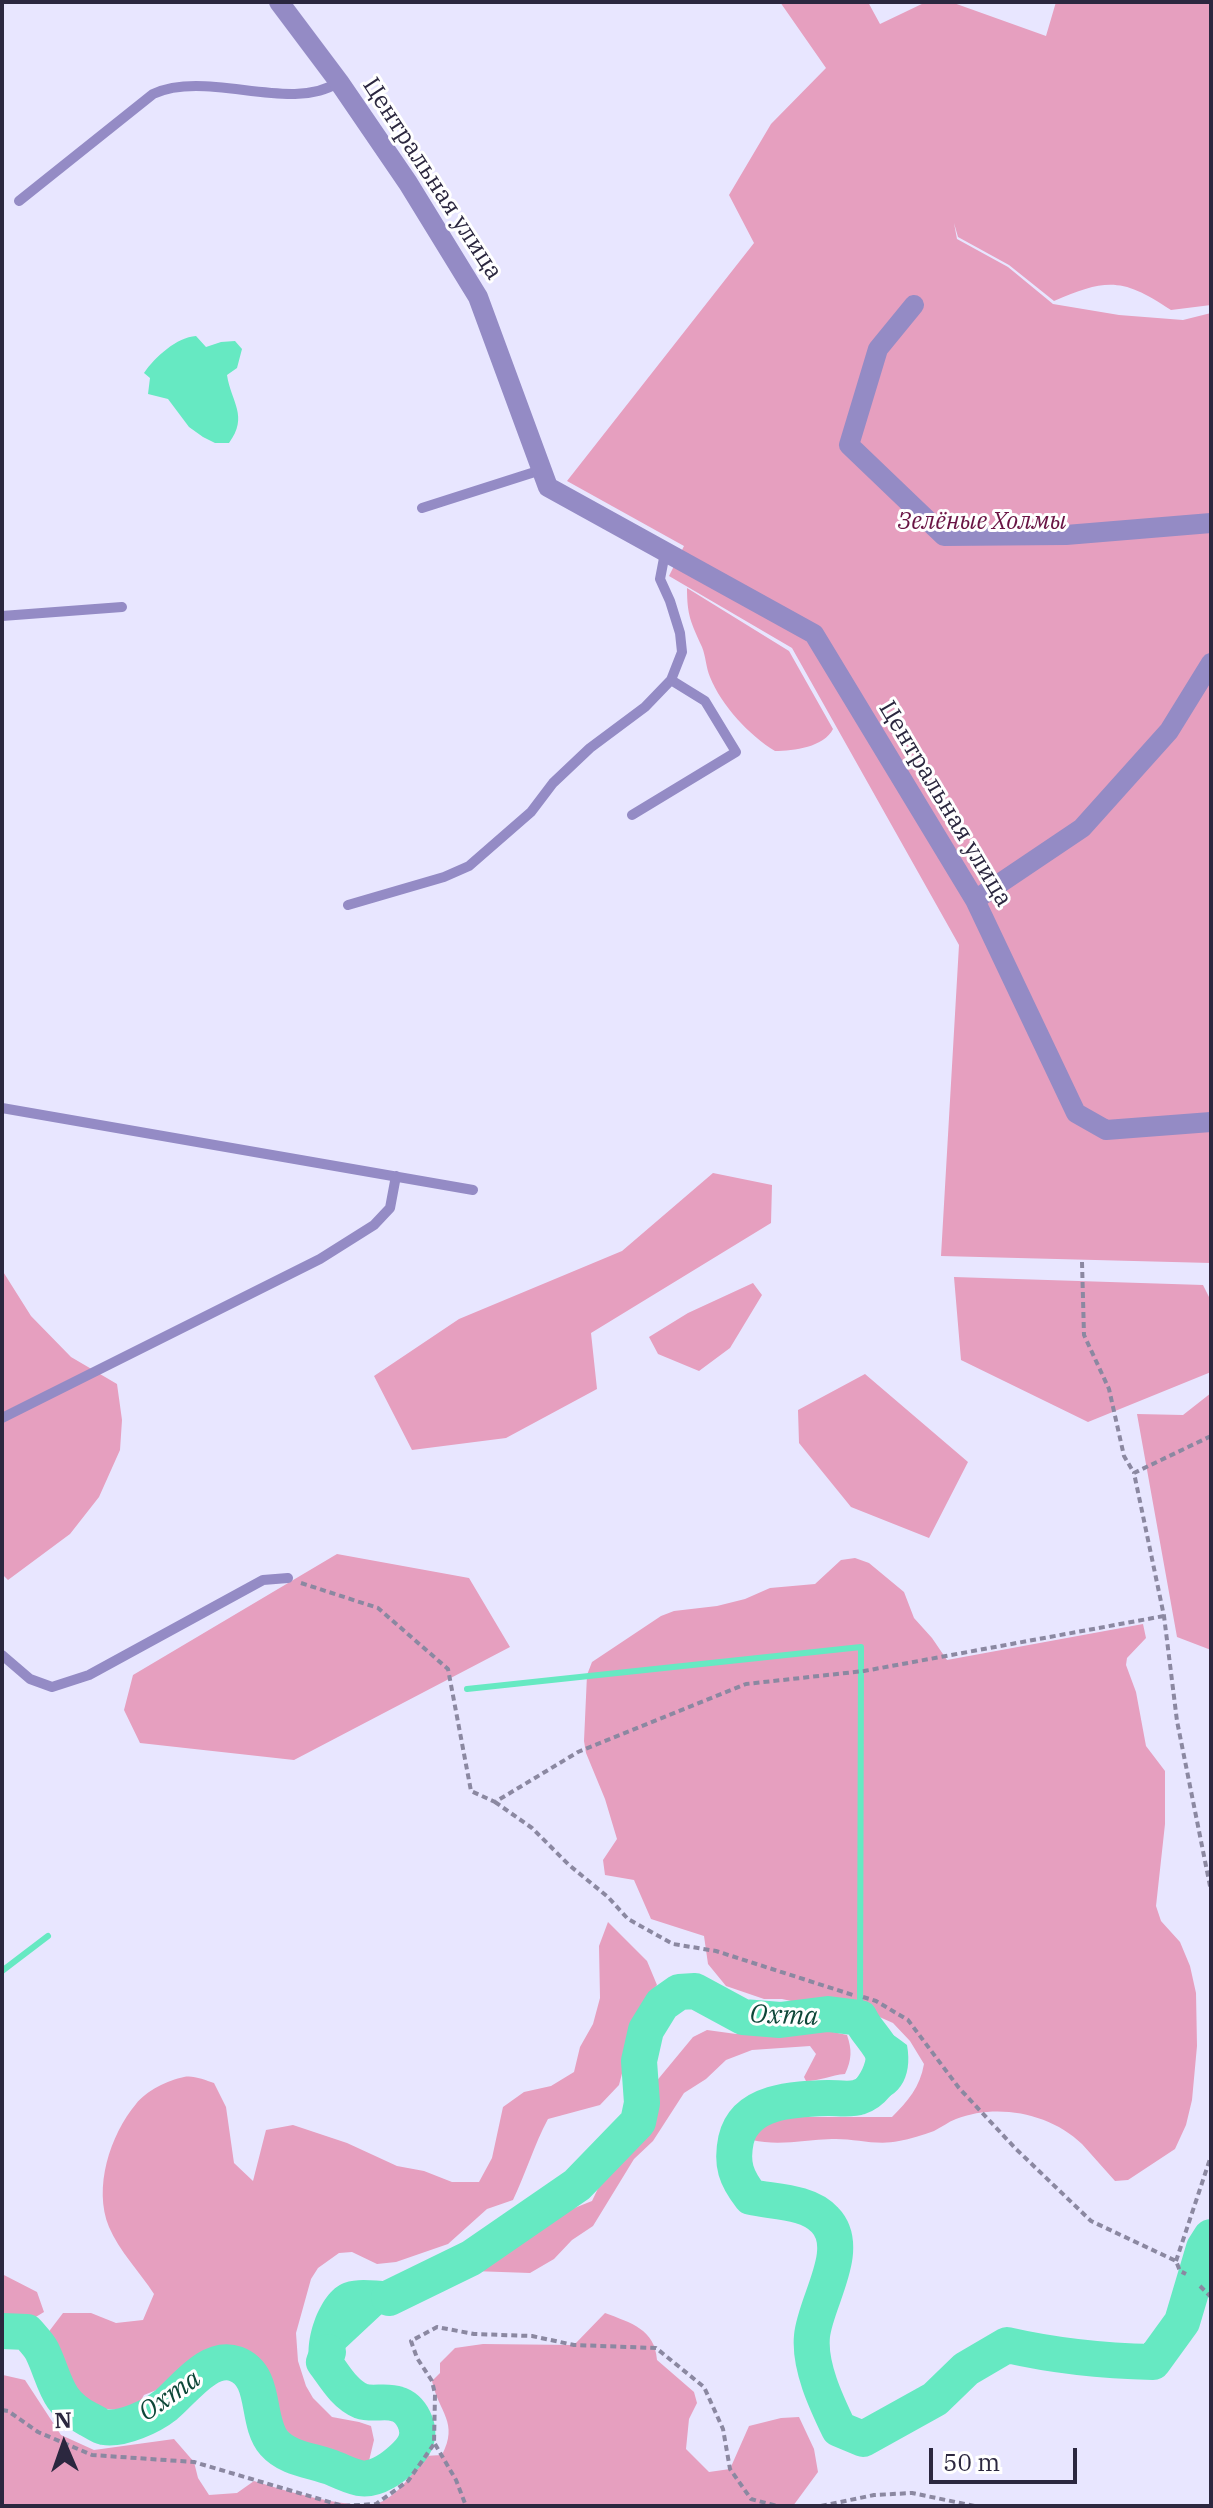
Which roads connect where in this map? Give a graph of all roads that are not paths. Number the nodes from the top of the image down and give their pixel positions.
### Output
1 (279, 2) edge
2 (339, 82) junction
3 (19, 201) dead end
4 (914, 305) dead end
5 (544, 478) junction
6 (422, 508) dead end
7 (1211, 523) edge
8 (1211, 531) edge
9 (671, 556) junction
10 (122, 607) dead end
11 (2, 616) edge
12 (1211, 663) edge
13 (671, 680) junction
14 (632, 815) dead end
15 (975, 900) junction
16 (348, 905) dead end
17 (2, 1108) edge
18 (1211, 1122) edge
19 (396, 1176) junction
20 (473, 1190) dead end
21 (2, 1418) edge
22 (288, 1578) road end
23 (2, 1655) edge

1 - 2 street, Центральная улица
2 - 3 lane
2 - 5 street, Центральная улица
4 - 7 street
5 - 6 lane
5 - 9 street, Центральная улица
7 - 8 street
9 - 13 lane
9 - 15 street, Центральная улица
10 - 11 lane
12 - 15 street
13 - 14 lane
13 - 16 lane
15 - 18 street, Центральная улица
17 - 19 lane
19 - 20 lane
19 - 21 lane
22 - 23 lane

